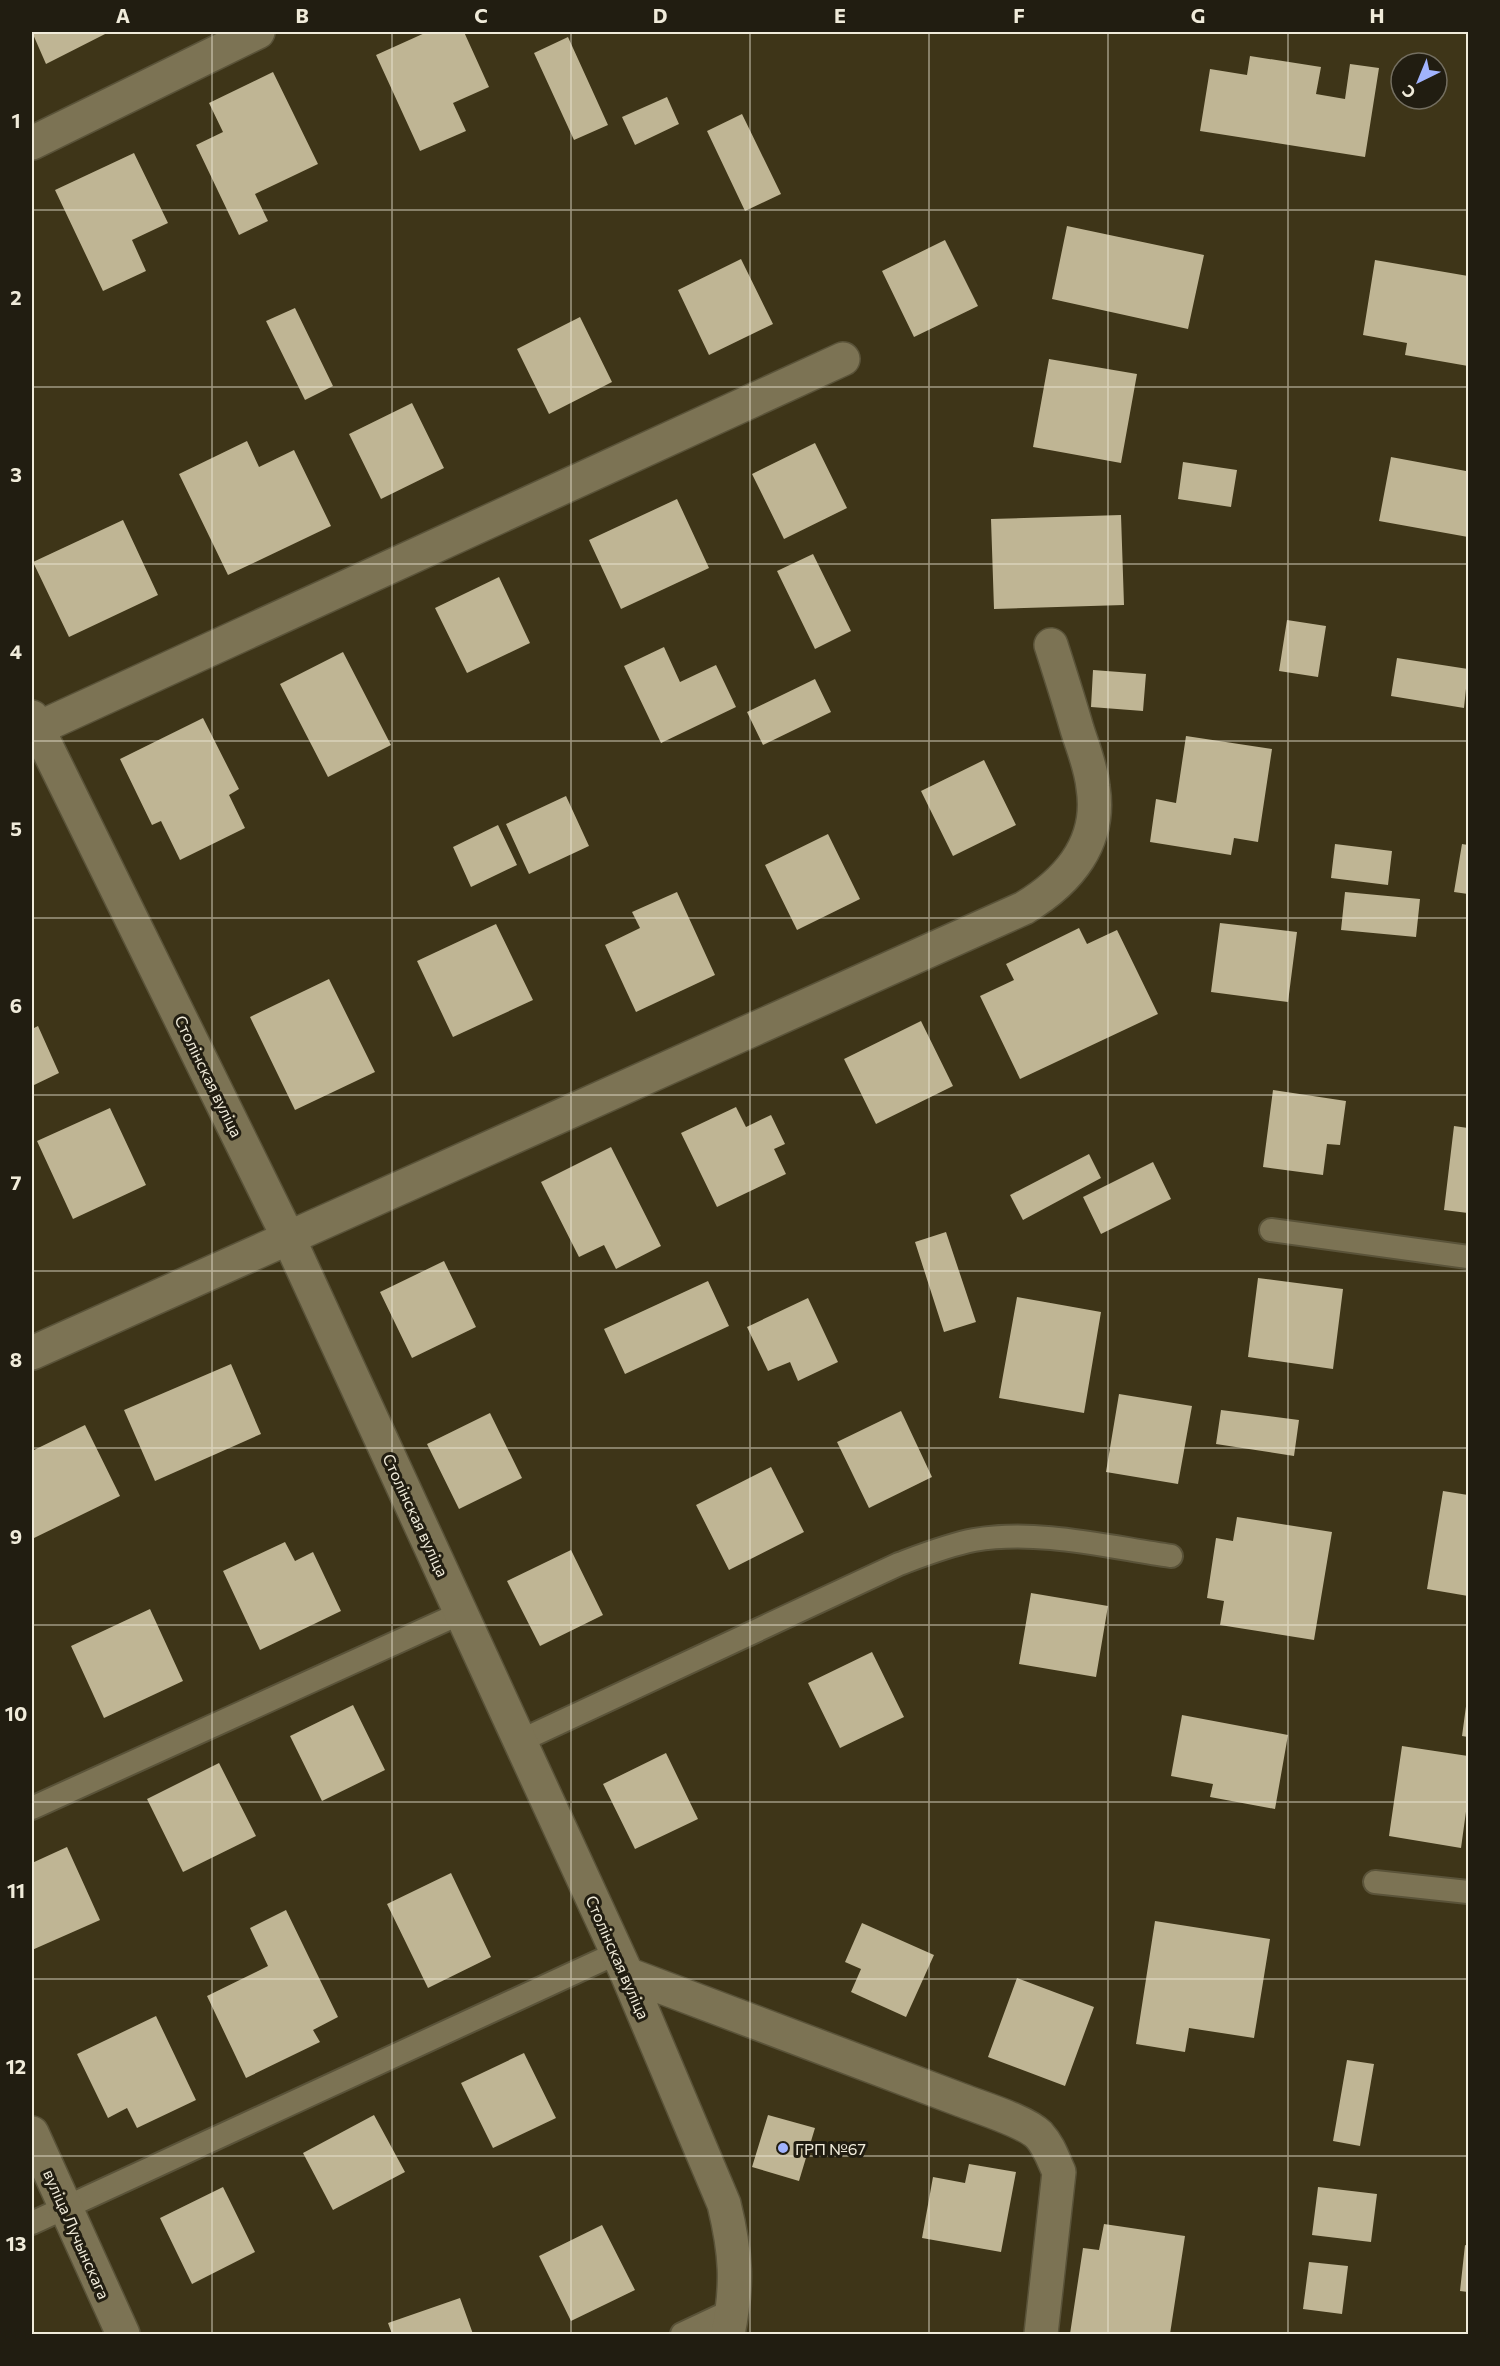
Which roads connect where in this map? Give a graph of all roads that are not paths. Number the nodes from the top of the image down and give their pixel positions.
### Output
1 (258, 32) edge
2 (32, 143) edge
3 (843, 359) dead end
4 (1051, 645) dead end
5 (33, 726) edge
6 (1271, 1230) dead end
7 (289, 1239) junction
8 (1468, 1257) edge
9 (32, 1353) edge
10 (1171, 1556) dead end
11 (461, 1613) junction
12 (520, 1741) junction
13 (32, 1808) edge
14 (1375, 1882) dead end
15 (1468, 1892) edge
16 (622, 1964) junction
17 (32, 2133) edge
18 (66, 2207) junction
19 (32, 2223) edge
20 (731, 2322) edge
21 (123, 2334) edge
22 (682, 2334) edge
23 (1041, 2334) edge

1 - 2 street
3 - 5 street
4 - 7 street
5 - 7 street, Столінская вуліца
6 - 8 lane
7 - 9 street
7 - 11 street, Столінская вуліца
10 - 12 lane
11 - 12 street, Столінская вуліца
11 - 13 lane
12 - 16 street, Столінская вуліца
14 - 15 lane
16 - 18 lane
16 - 20 street, Столінская вуліца
16 - 23 street
17 - 18 street, вуліца Лучынскага
18 - 19 lane
18 - 21 street, вуліца Лучынскага
20 - 22 lane

